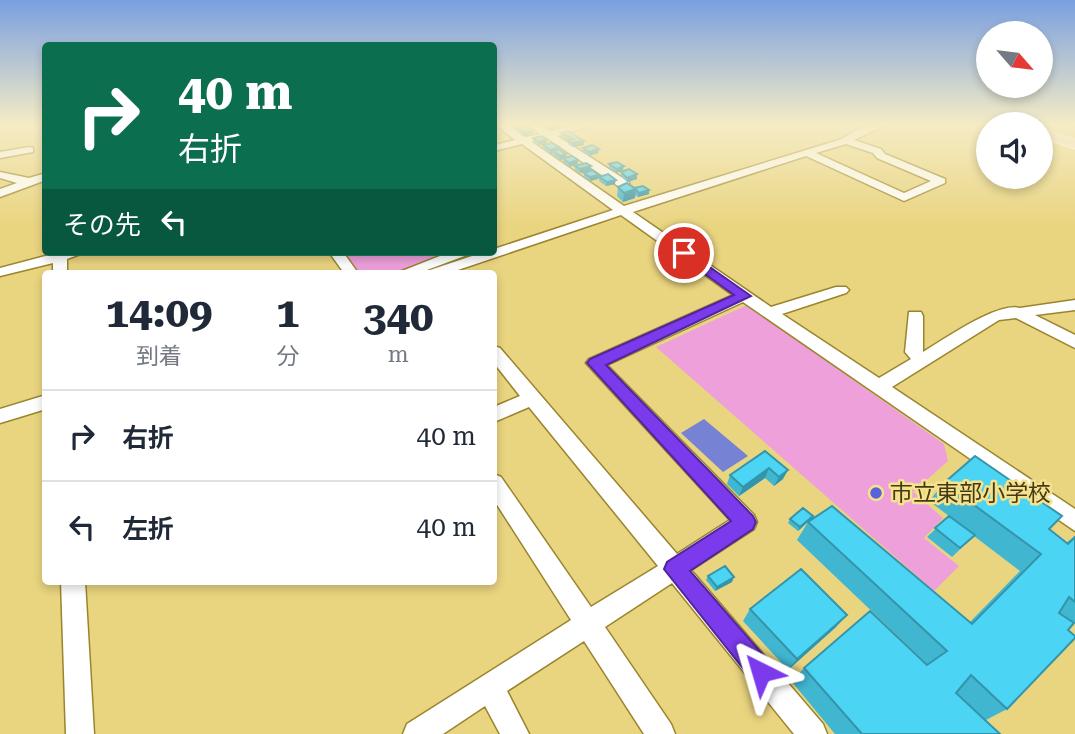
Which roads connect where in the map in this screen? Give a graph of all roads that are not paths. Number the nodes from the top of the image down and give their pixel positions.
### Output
1 (549, 158) edge
2 (584, 158) edge
3 (790, 158) edge
4 (819, 158) edge
5 (886, 158) edge
6 (0, 175) edge
7 (42, 177) edge
8 (642, 180) dead end
9 (29, 182) junction
10 (625, 185) junction
11 (0, 192) edge
12 (599, 193) junction
13 (624, 210) junction
14 (497, 249) edge
15 (53, 256) edge
16 (458, 256) edge
17 (473, 256) edge
18 (434, 268) edge
19 (0, 272) edge
20 (841, 290) dead end
21 (744, 296) junction
22 (1075, 304) edge
23 (1014, 311) junction
24 (770, 313) junction
25 (915, 316) dead end
26 (1075, 342) edge
27 (497, 356) edge
28 (922, 361) junction
29 (880, 386) junction
30 (532, 398) junction
31 (42, 403) edge
32 (497, 414) edge
33 (0, 416) edge
34 (497, 488) edge
35 (1075, 520) edge
36 (674, 569) junction
37 (73, 585) edge
38 (587, 625) junction
39 (490, 687) junction
40 (80, 734) edge
41 (417, 734) edge
42 (515, 734) edge
43 (661, 734) edge
44 (813, 734) edge

1 - 12 street
2 - 10 street
3 - 13 street
4 - 5 street
6 - 9 street
7 - 9 street
8 - 10 street
9 - 11 street
10 - 12 street
12 - 13 street
13 - 14 street
13 - 21 street
15 - 19 street
16 - 18 street
17 - 18 street
20 - 24 street
21 - 24 street
21 - 36 street
22 - 23 street
23 - 26 street
23 - 28 street
24 - 29 street
25 - 28 street
27 - 30 street
28 - 29 street
29 - 35 street
30 - 32 street
30 - 36 street
31 - 33 street
34 - 38 street
36 - 38 street
36 - 44 street
37 - 40 street
38 - 39 street
38 - 43 street
39 - 41 street
39 - 42 street

